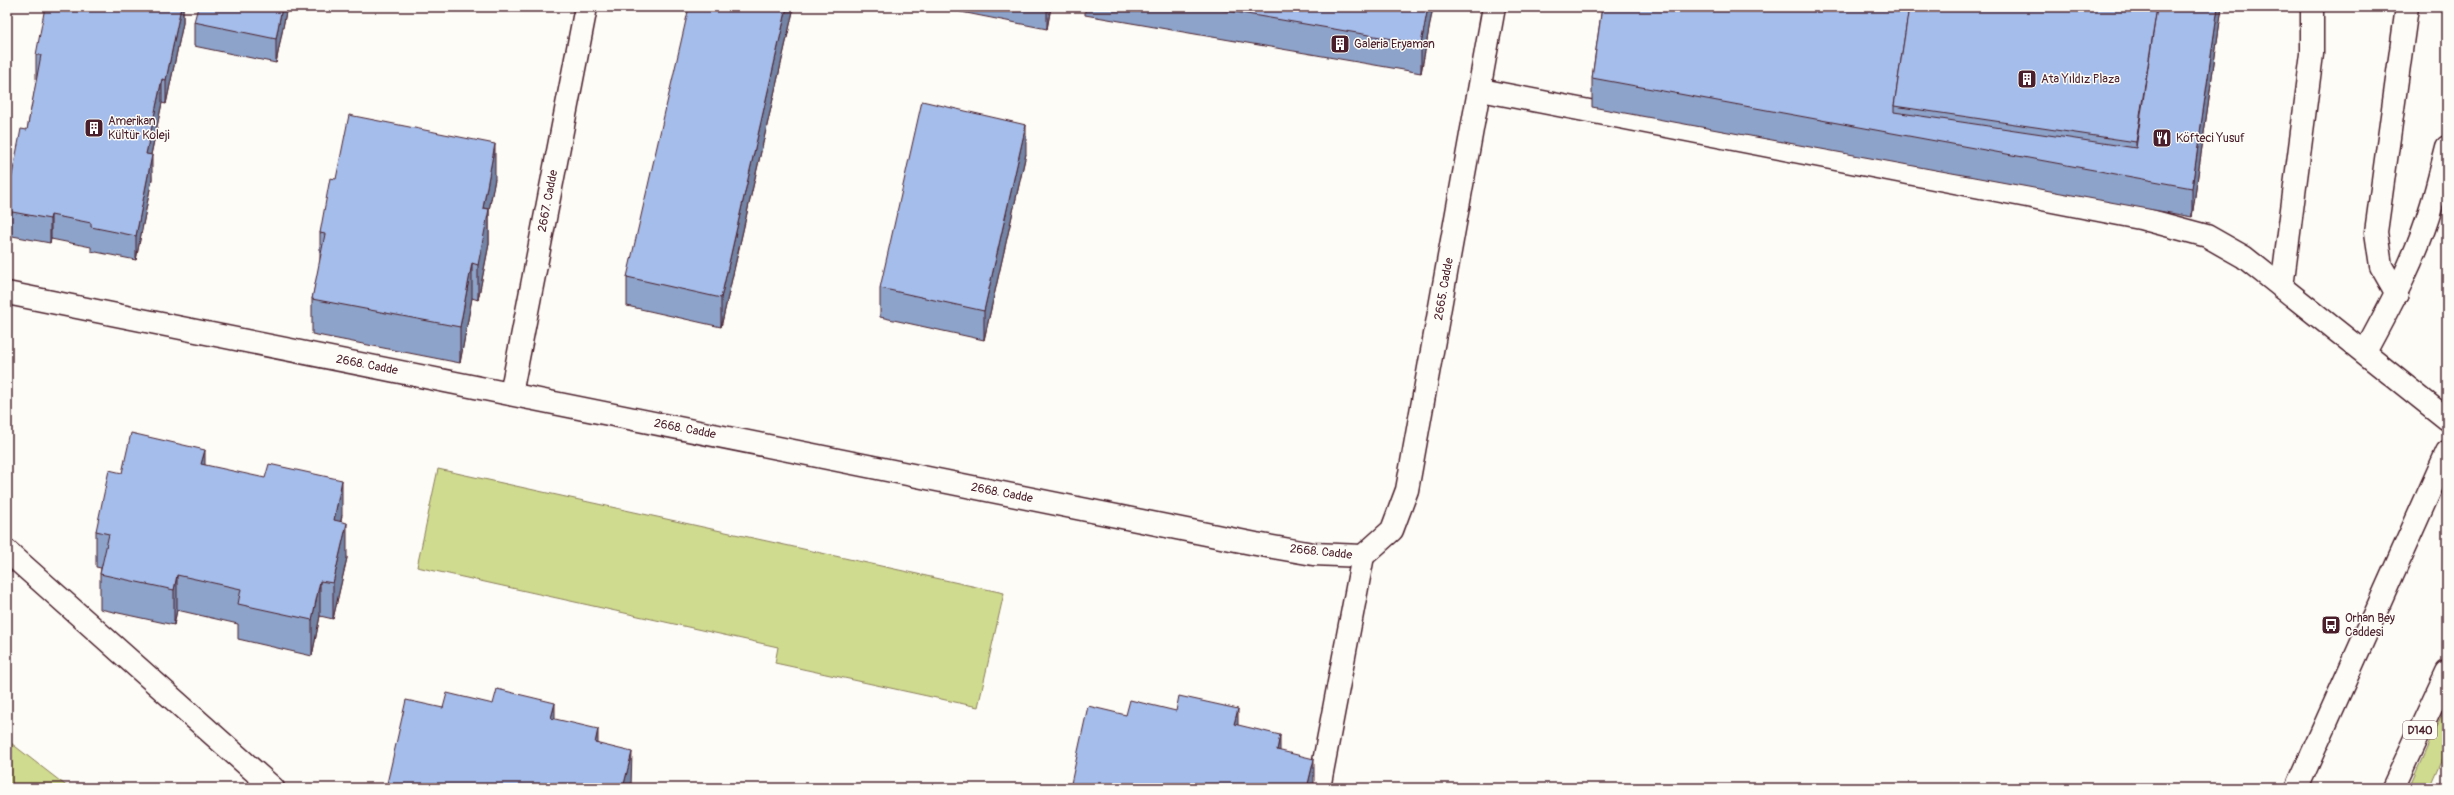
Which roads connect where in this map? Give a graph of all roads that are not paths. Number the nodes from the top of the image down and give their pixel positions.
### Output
1 (586, 7) edge
2 (1494, 7) edge
3 (2312, 7) edge
4 (2407, 7) edge
5 (1481, 90) junction
6 (2447, 148) edge
7 (2282, 287) junction
8 (7, 293) edge
9 (2397, 294) junction
10 (2366, 352) junction
11 (511, 394) junction
12 (2447, 419) edge
13 (2447, 452) edge
14 (7, 551) edge
15 (1364, 556) junction
16 (2447, 672) edge
17 (273, 788) edge
18 (1319, 788) edge
19 (2297, 788) edge
20 (2393, 788) edge

1 - 11 main road, 2667. Cadde
2 - 5 main road, 2665. Cadde
3 - 7 main road
4 - 9 main road
5 - 7 main road
5 - 15 main road, 2665. Cadde
6 - 9 main road
7 - 10 main road
8 - 11 main road, 2668. Cadde
9 - 10 main road
10 - 12 main road
11 - 15 main road, 2668. Cadde
13 - 19 main road
14 - 17 main road
15 - 18 main road
16 - 20 main road, D140

